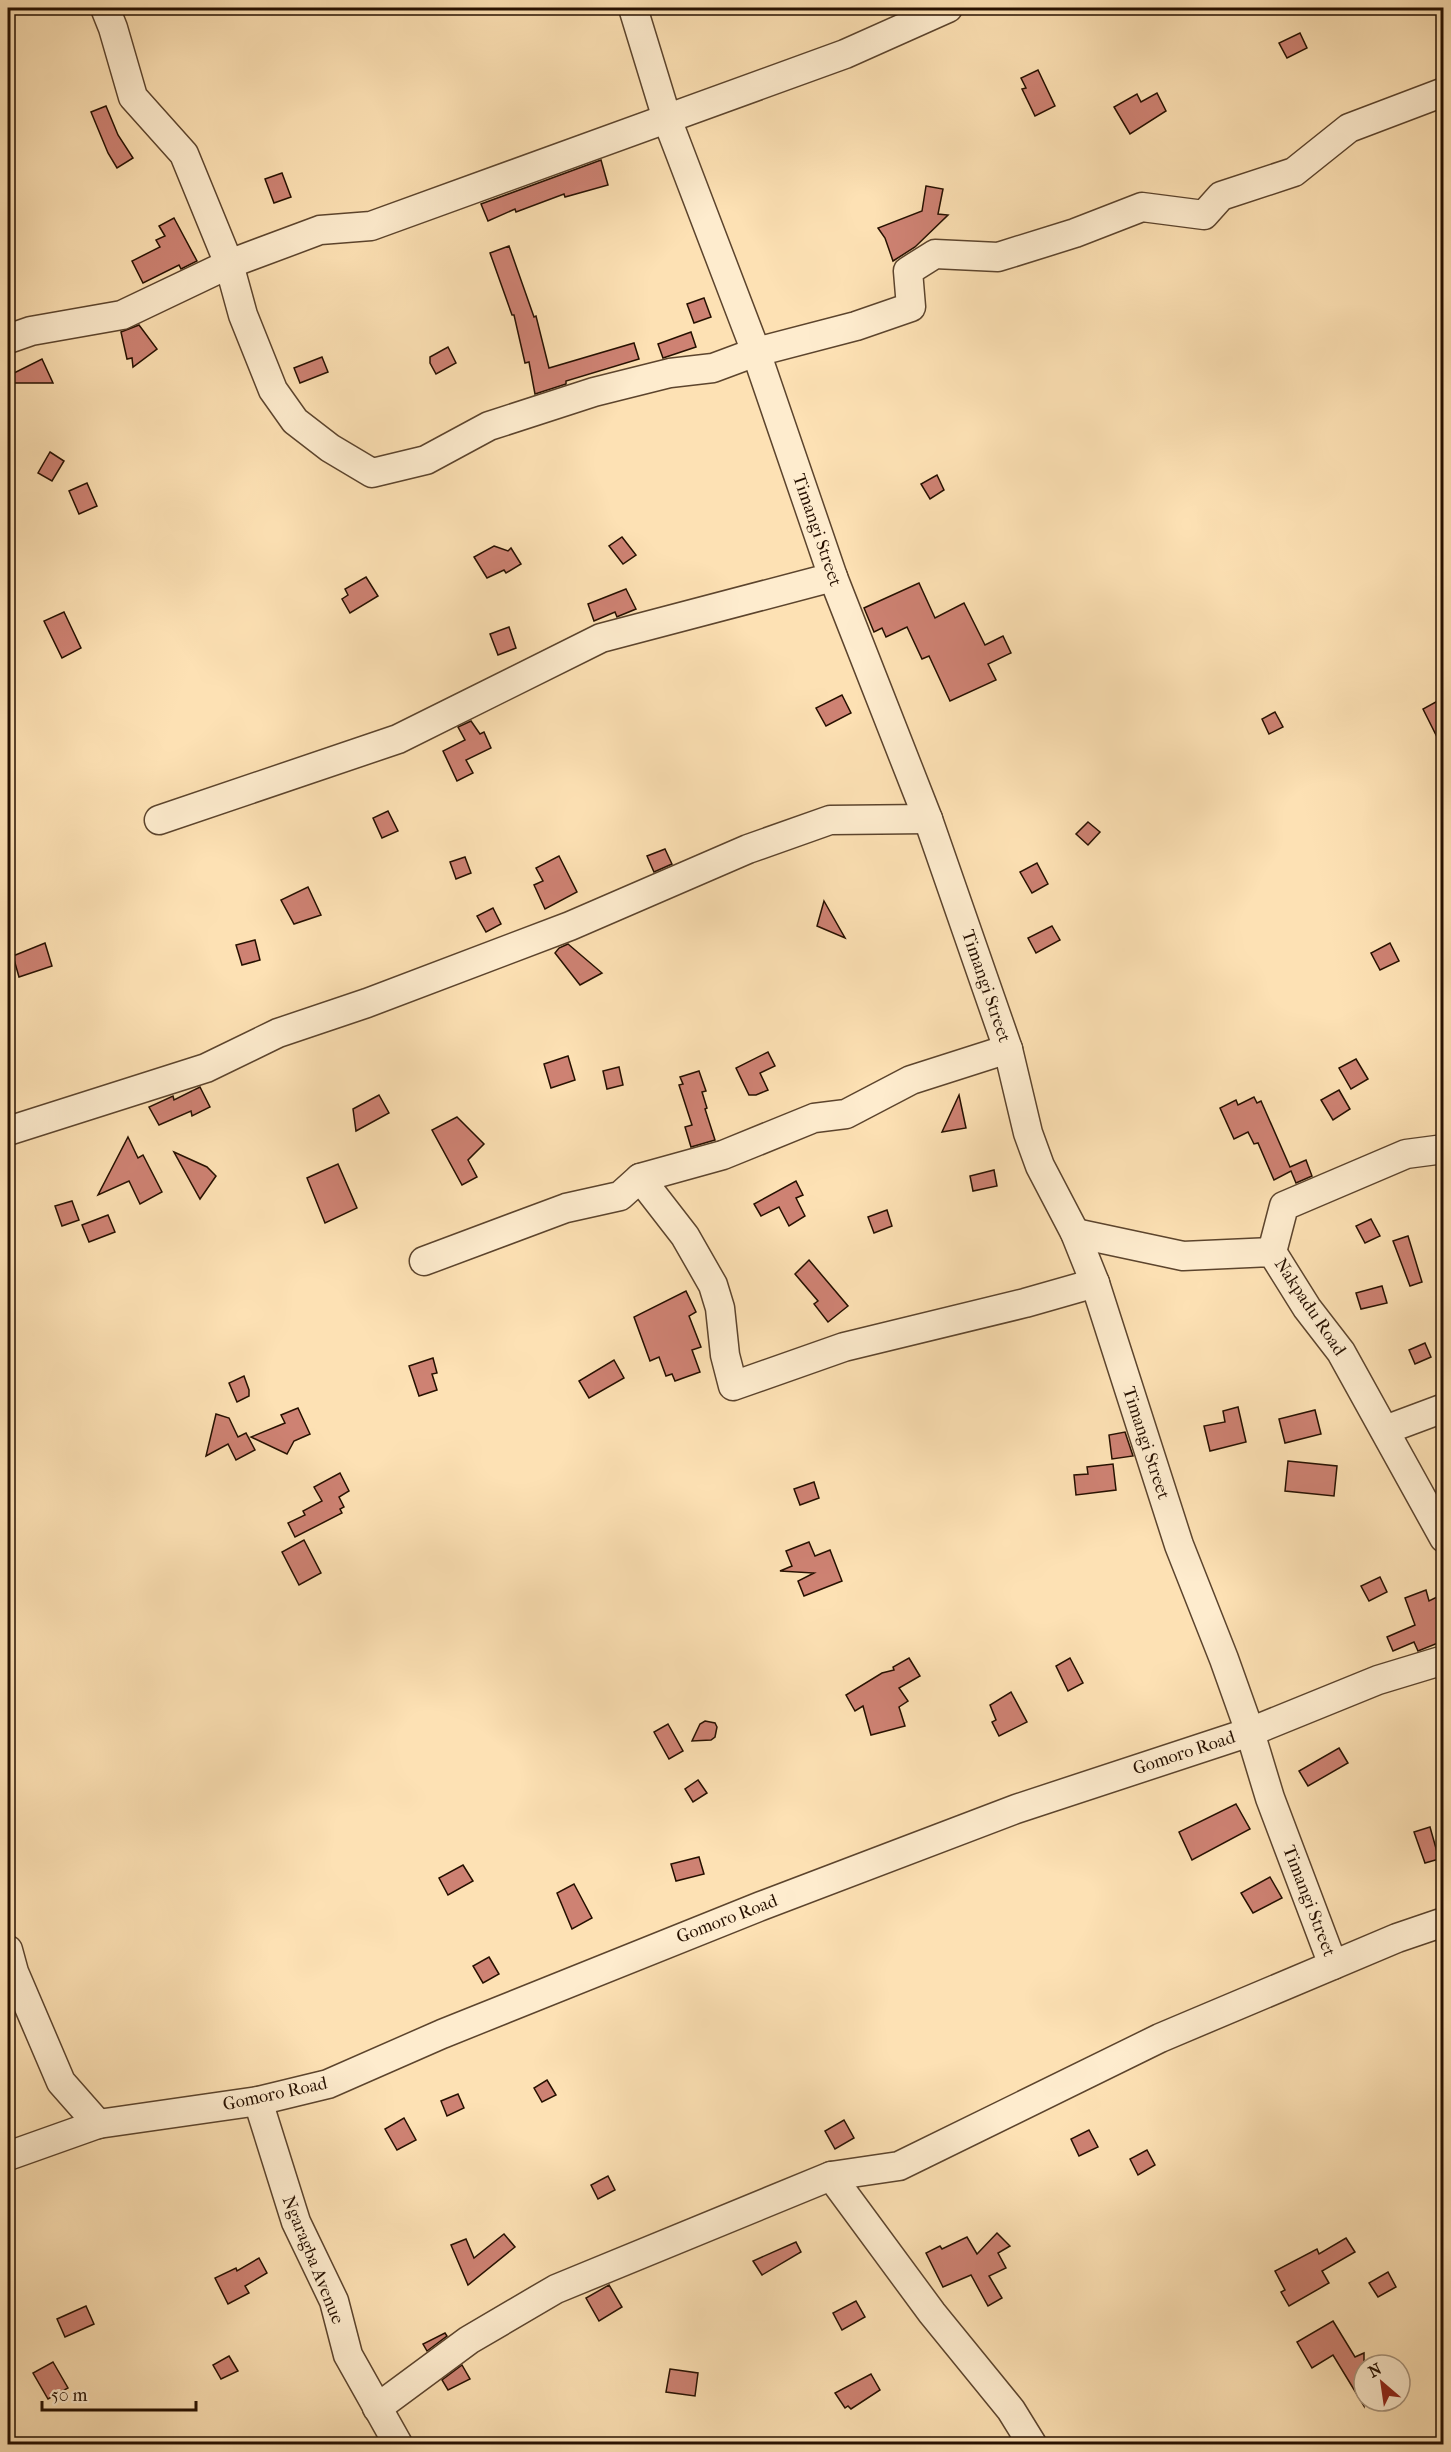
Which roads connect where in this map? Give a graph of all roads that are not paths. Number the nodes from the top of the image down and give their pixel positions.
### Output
1 (105, 8) edge
2 (633, 8) edge
3 (948, 8) edge
4 (1443, 92) edge
5 (667, 119) junction
6 (229, 264) junction
7 (8, 339) edge
8 (756, 352) junction
9 (833, 577) junction
10 (928, 819) junction
11 (159, 820) dead end
12 (1008, 1049) junction
13 (8, 1131) edge
14 (1443, 1149) edge
15 (640, 1178) junction
16 (1075, 1233) junction
17 (1272, 1252) junction
18 (424, 1261) dead end
19 (1095, 1283) junction
20 (1443, 1408) edge
21 (1385, 1430) junction
22 (1443, 1538) edge
23 (1443, 1660) edge
24 (1250, 1732) junction
25 (1443, 1922) edge
26 (8, 1950) edge
27 (1333, 1965) junction
28 (258, 2102) junction
29 (98, 2124) junction
30 (8, 2156) edge
31 (831, 2176) junction
32 (377, 2408) junction
33 (398, 2445) edge
34 (1032, 2445) edge

1 - 6 street
2 - 5 street, Timangi Street
3 - 5 street
4 - 8 street
5 - 6 street
5 - 8 street, Timangi Street
6 - 7 street
6 - 8 street
8 - 9 street, Timangi Street
9 - 10 street, Timangi Street
9 - 11 street
10 - 12 street, Timangi Street
10 - 13 street
12 - 15 street
12 - 16 street, Timangi Street
14 - 17 street
15 - 18 street
15 - 19 street
16 - 17 street, Nakpadu Road
16 - 19 street, Timangi Street
17 - 21 street, Nakpadu Road
19 - 24 street, Timangi Street
20 - 21 street
21 - 22 street, Nakpadu Road
23 - 24 street, Gomoro Road
24 - 27 street, Timangi Street
24 - 28 street, Gomoro Road
25 - 27 street
26 - 29 street
27 - 31 street
28 - 29 street, Gomoro Road
28 - 32 street, Ngaragba Avenue
29 - 30 street, Gomoro Road
31 - 32 street
31 - 34 street
32 - 33 street, Ngaragba Avenue

